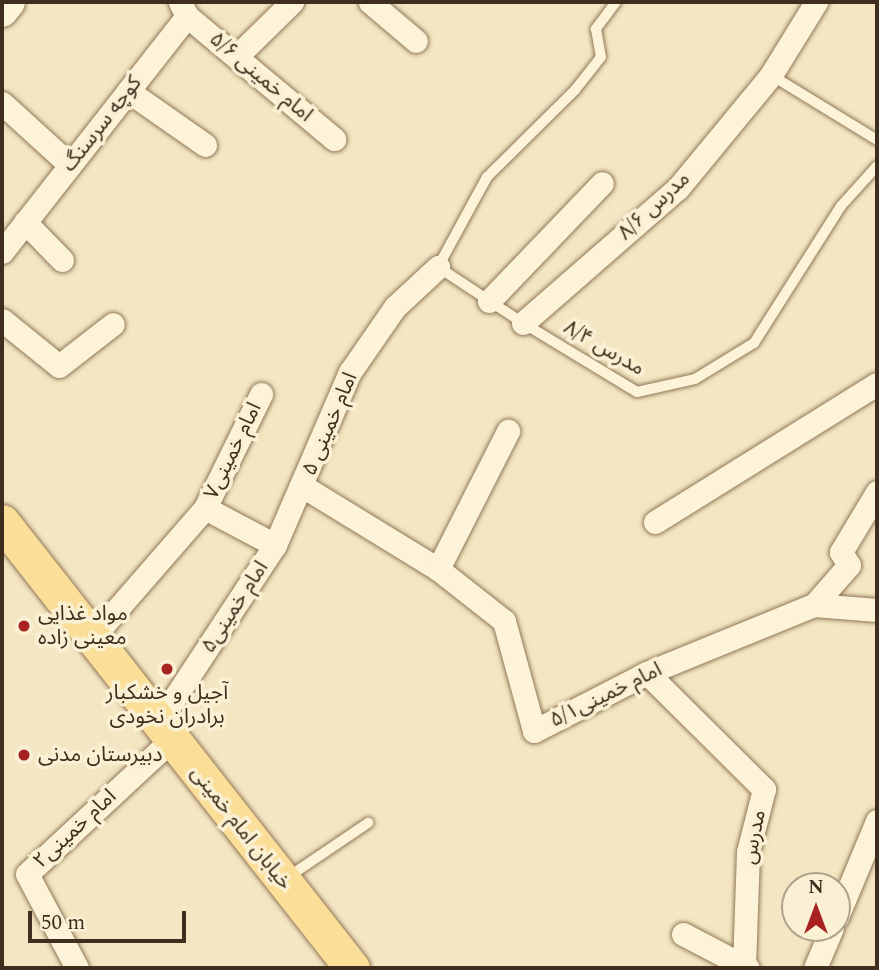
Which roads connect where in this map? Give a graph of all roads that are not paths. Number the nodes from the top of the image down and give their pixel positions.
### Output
1 (9, 2) edge
2 (292, 2) edge
3 (370, 2) edge
4 (616, 2) edge
5 (816, 2) edge
6 (183, 9) edge
7 (2, 11) edge
8 (416, 41) dead end
9 (238, 55) junction
10 (771, 75) junction
11 (128, 91) junction
12 (2, 103) edge
13 (334, 139) dead end
14 (877, 140) edge
15 (205, 145) dead end
16 (70, 165) junction
17 (877, 166) edge
18 (602, 183) dead end
19 (10, 235) edge
20 (62, 260) dead end
21 (438, 267) junction
22 (489, 301) junction
23 (2, 320) edge
24 (523, 323) junction
25 (113, 324) dead end
26 (877, 384) edge
27 (261, 394) dead end
28 (508, 431) dead end
29 (304, 487) junction
30 (877, 492) edge
31 (205, 508) junction
32 (2, 522) edge
33 (655, 522) dead end
34 (275, 545) junction
35 (438, 569) junction
36 (814, 605) junction
37 (877, 610) edge
38 (92, 638) junction
39 (647, 673) junction
40 (165, 732) junction
41 (877, 821) edge
42 (368, 823) dead end
43 (283, 881) junction
44 (851, 883) edge
45 (682, 934) dead end
46 (826, 942) edge
47 (746, 967) edge
48 (77, 968) edge
49 (352, 968) edge
50 (815, 968) edge

1 - 7 main road
2 - 9 street
3 - 8 street
4 - 21 lane
5 - 10 street, مدرس ۸/۶
6 - 9 street, امام خمینی ۵/۶
6 - 11 street, کوچه سرسنگ
9 - 13 street, امام خمینی ۵/۶
10 - 14 lane
10 - 24 street, مدرس ۸/۶
11 - 15 street
11 - 16 street, کوچه سرسنگ
12 - 16 street
16 - 19 street, کوچه سرسنگ
17 - 24 lane, مدرس ۸/۴
18 - 22 street
19 - 20 street
21 - 22 lane, مدرس ۸/۴
21 - 29 street, امام خمینی ۵
22 - 24 lane, مدرس ۸/۴
23 - 25 street
26 - 33 street
27 - 31 street, امام خمینی۷
28 - 35 street
29 - 34 street, امام خمینی۵
29 - 35 street, امام خمینی۵/۱
30 - 36 street
31 - 34 street, امام خمینی۷
31 - 38 street, امام خمینی۷
32 - 38 main road, خیابان امام خمینی
34 - 40 street, امام خمینی۵
35 - 39 street, امام خمینی۵/۱
36 - 37 street
36 - 39 street, امام خمینی۵/۱
38 - 40 main road, خیابان امام خمینی
39 - 47 street, مدرس
40 - 43 main road, خیابان امام خمینی
40 - 48 street, امام خمینی۲
41 - 44 street
42 - 43 lane
43 - 49 main road, خیابان امام خمینی
45 - 47 street
46 - 50 street

